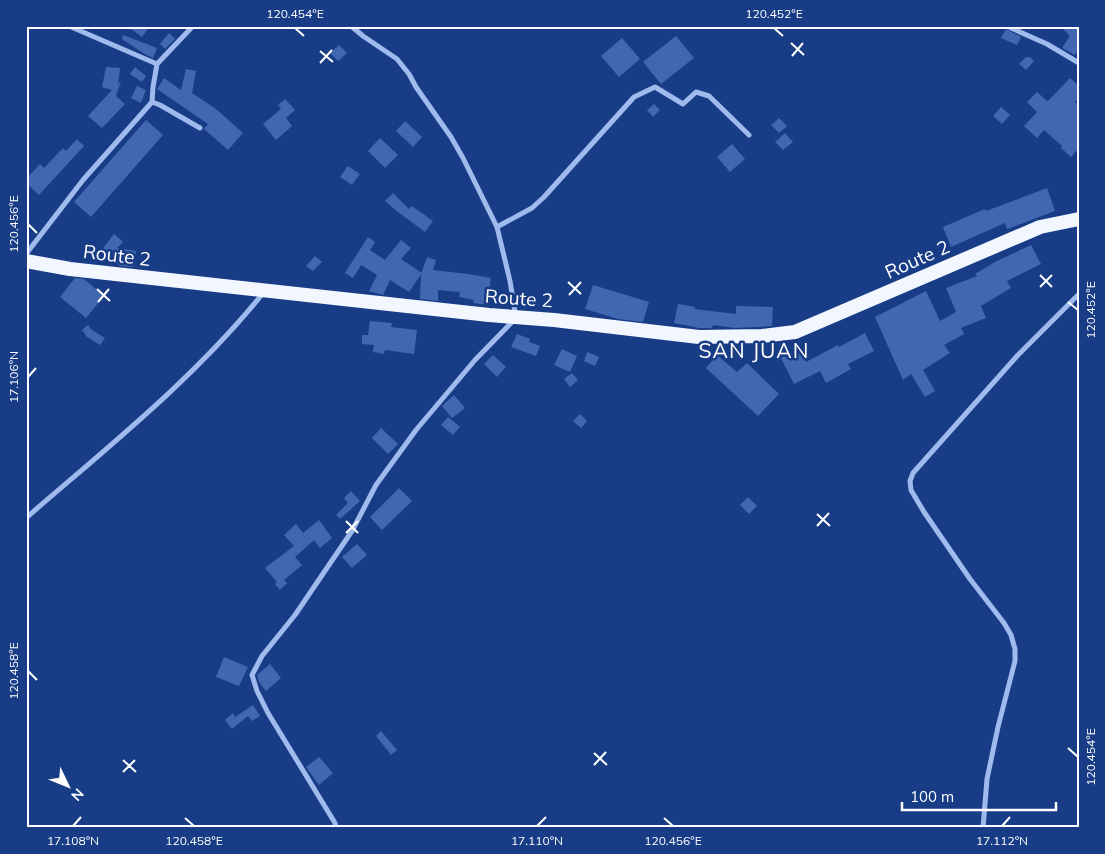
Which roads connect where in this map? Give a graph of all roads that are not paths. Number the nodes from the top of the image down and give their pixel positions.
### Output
1 (69, 26) edge
2 (193, 26) edge
3 (351, 26) edge
4 (1011, 28) dead end
5 (1079, 62) edge
6 (157, 64) junction
7 (152, 102) junction
8 (200, 128) dead end
9 (749, 135) dead end
10 (1079, 219) edge
11 (496, 227) junction
12 (26, 254) edge
13 (26, 261) edge
14 (264, 291) junction
15 (1079, 294) edge
16 (511, 317) junction
17 (26, 518) edge
18 (336, 828) edge
19 (984, 828) edge

1 - 6 street
2 - 6 street
3 - 11 street
4 - 5 street
6 - 7 street
7 - 8 street
7 - 12 street
9 - 11 street
10 - 16 highway, Route 2
11 - 16 street
13 - 14 highway, Route 2
14 - 16 highway, Route 2
14 - 17 street
15 - 19 street
16 - 18 street

